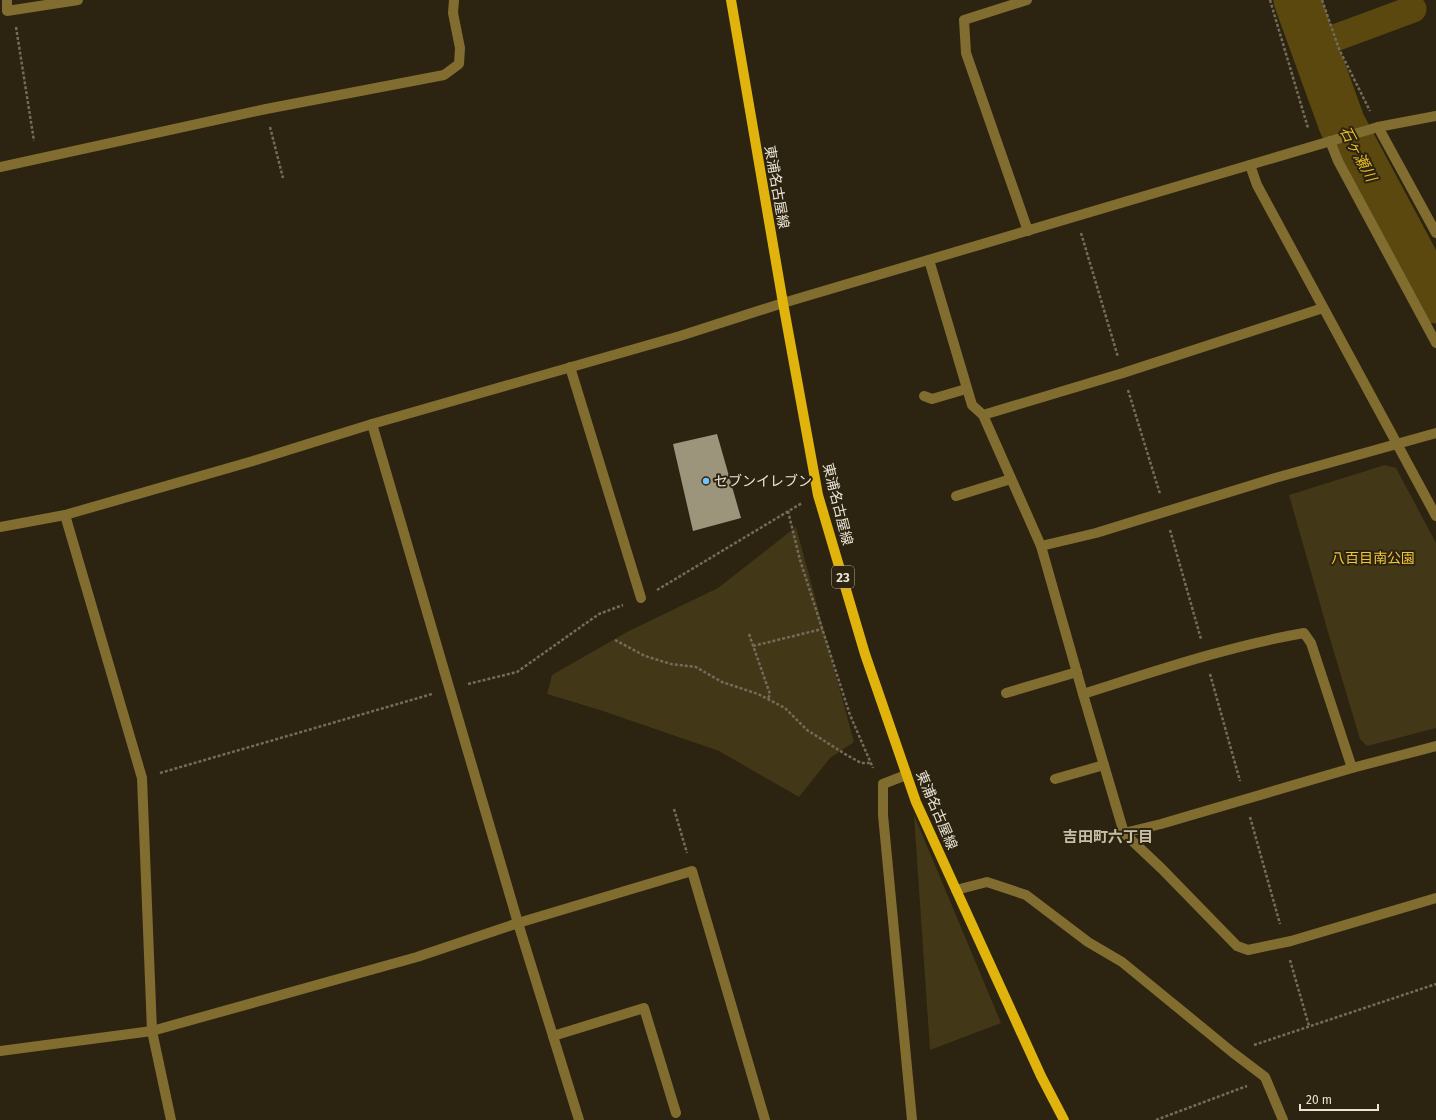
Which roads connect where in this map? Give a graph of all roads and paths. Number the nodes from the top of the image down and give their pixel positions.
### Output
1 (6, 0) edge
2 (78, 0) edge
3 (454, 0) edge
4 (731, 0) edge
5 (1027, 0) edge
6 (1270, 0) edge
7 (1322, 0) edge
8 (13, 10) junction
9 (266, 109) junction
10 (1436, 116) edge
11 (1378, 127) junction
12 (1330, 141) junction
13 (1313, 146) junction
14 (37, 159) junction
15 (1250, 165) junction
16 (0, 167) edge
17 (282, 178) dead end
18 (1076, 216) junction
19 (1028, 231) junction
20 (1436, 233) edge
21 (929, 260) junction
22 (783, 303) junction
23 (1323, 308) junction
24 (1436, 343) edge
25 (570, 367) junction
26 (1123, 373) junction
27 (966, 389) junction
28 (924, 396) dead end
29 (983, 415) junction
30 (372, 424) junction
31 (1436, 433) edge
32 (1398, 444) junction
33 (1011, 479) junction
34 (818, 495) junction
35 (956, 496) dead end
36 (788, 511) junction
37 (1165, 512) junction
38 (65, 515) junction
39 (1436, 516) edge
40 (0, 527) edge
41 (1041, 546) junction
42 (641, 598) junction
43 (822, 629) junction
44 (750, 634) dead end
45 (615, 640) dead end
46 (753, 646) junction
47 (1205, 656) junction
48 (1077, 672) junction
49 (450, 688) junction
50 (1006, 693) dead end
51 (1083, 694) junction
52 (768, 699) junction
53 (1436, 746) edge
54 (870, 763) junction
55 (1104, 764) junction
56 (1352, 768) junction
57 (906, 775) junction
58 (142, 778) junction
59 (1055, 779) dead end
60 (883, 784) junction
61 (1245, 799) junction
62 (674, 809) dead end
63 (1124, 833) junction
64 (692, 871) junction
65 (956, 890) junction
66 (1436, 898) edge
67 (518, 923) junction
68 (1284, 942) junction
69 (1436, 984) edge
70 (1309, 1026) junction
71 (152, 1031) junction
72 (553, 1036) junction
73 (0, 1051) edge
74 (1232, 1052) junction
75 (1265, 1077) junction
76 (676, 1113) dead end
77 (171, 1120) edge
78 (579, 1120) edge
79 (765, 1120) edge
80 (912, 1120) edge
81 (1064, 1120) edge
82 (1156, 1120) edge
83 (1283, 1120) edge

1 - 8 street
2 - 8 street
3 - 9 street
4 - 22 main road, 東浦名古屋線 / 23
5 - 19 street
6 - 13 path
7 - 11 path
8 - 14 path
9 - 14 street
9 - 17 path
10 - 11 street
11 - 12 street
11 - 20 street
12 - 13 street
12 - 24 street
13 - 15 street
14 - 16 street
15 - 18 street
15 - 23 street
18 - 19 street
18 - 26 path
19 - 21 street
21 - 22 street
21 - 27 street
22 - 25 street
22 - 34 main road, 東浦名古屋線 / 23
23 - 26 street
23 - 32 street
25 - 30 street
25 - 42 street
26 - 29 street
26 - 37 path
27 - 28 street
27 - 29 street
29 - 33 street
30 - 38 street
30 - 49 street
31 - 32 street
32 - 37 street
32 - 39 street
33 - 35 street
33 - 41 street
34 - 36 path
34 - 57 main road, 東浦名古屋線 / 23
36 - 42 path
36 - 43 path
37 - 41 street
37 - 47 path
38 - 40 street
38 - 58 street
41 - 48 street
42 - 49 path
43 - 46 path
43 - 54 path
44 - 46 path
45 - 52 path
46 - 52 path
47 - 51 street
47 - 56 street
47 - 61 path
48 - 50 street
48 - 51 street
49 - 58 path
49 - 67 street
51 - 55 street
52 - 54 path
53 - 56 street
54 - 60 path
55 - 59 street
55 - 63 street
56 - 61 street
57 - 60 street
57 - 65 main road, 東浦名古屋線 / 23
58 - 71 street
60 - 80 street
61 - 63 street
61 - 68 path
62 - 64 path
63 - 68 street
64 - 67 street
64 - 79 street
65 - 74 street
65 - 81 main road, 東浦名古屋線 / 23
66 - 68 street
67 - 71 street
67 - 72 street
68 - 70 path
69 - 70 path
70 - 74 path
71 - 73 street
71 - 77 street
72 - 76 street
72 - 78 street
74 - 75 street
75 - 82 path
75 - 83 street

